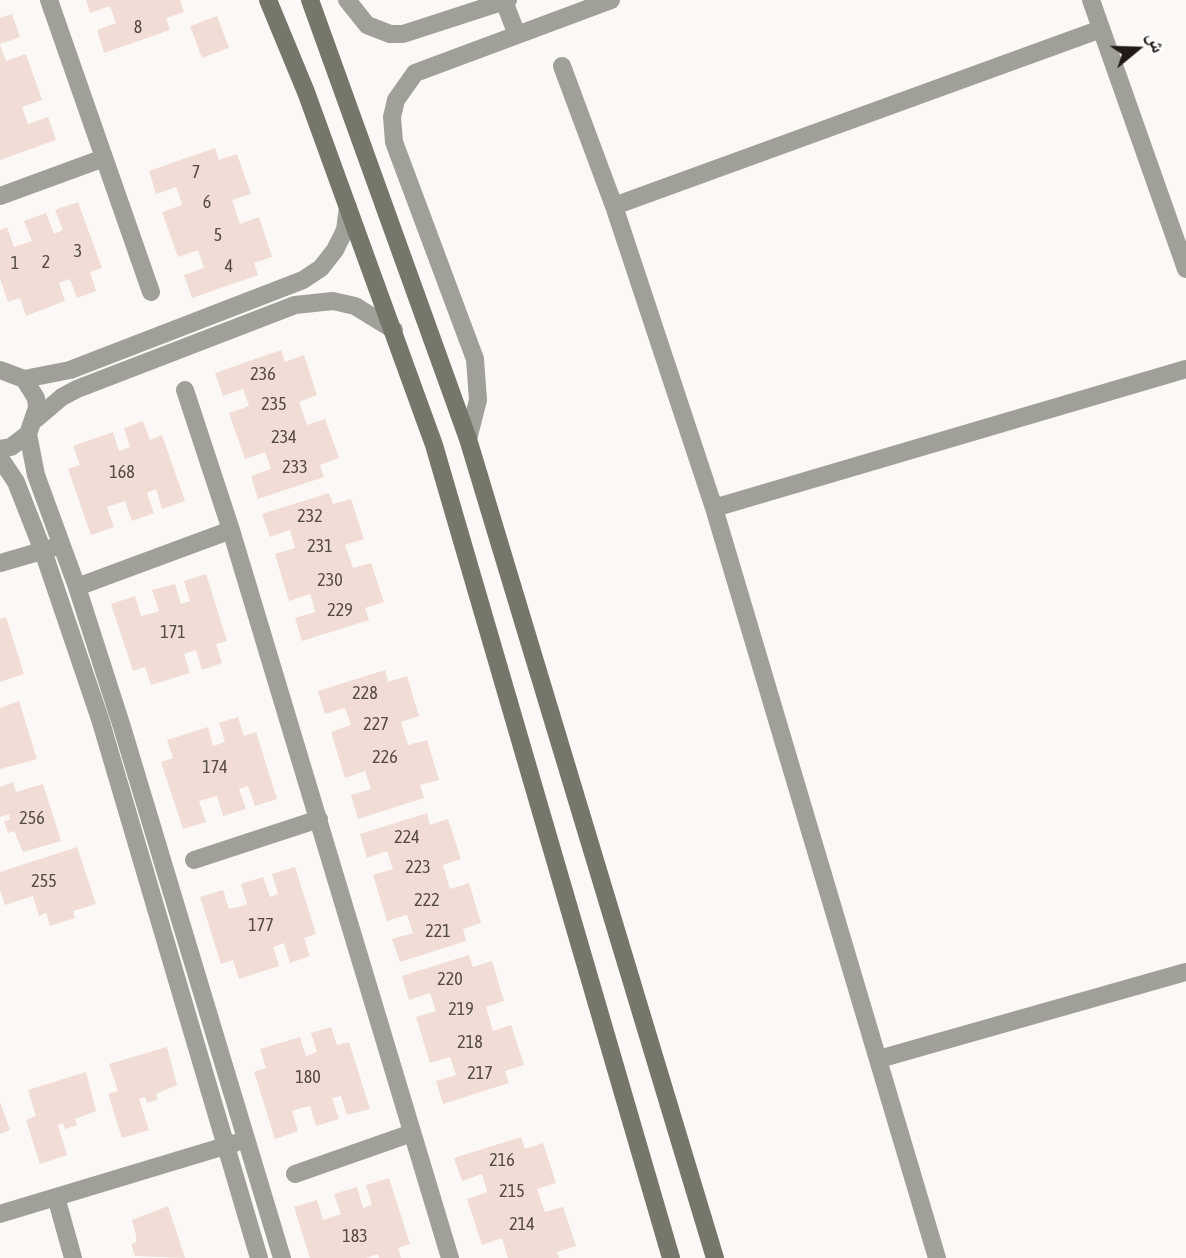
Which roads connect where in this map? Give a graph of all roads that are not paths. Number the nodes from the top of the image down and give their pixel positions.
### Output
1 (49, 0) edge
2 (268, 0) edge
3 (310, 0) edge
4 (347, 0) edge
5 (611, 0) edge
6 (1091, 0) edge
7 (506, 1) edge
8 (1101, 29) junction
9 (517, 35) junction
10 (562, 66) dead end
11 (104, 158) junction
12 (0, 196) edge
13 (614, 206) junction
14 (348, 207) junction
15 (1186, 270) edge
16 (151, 292) dead end
17 (394, 330) junction
18 (2, 368) edge
19 (1186, 369) edge
20 (24, 379) junction
21 (185, 390) dead end
22 (32, 426) junction
23 (468, 439) junction
24 (0, 449) edge
25 (0, 458) edge
26 (714, 508) junction
27 (231, 530) junction
28 (62, 545) junction
29 (43, 551) junction
30 (0, 564) edge
31 (77, 587) junction
32 (319, 818) junction
33 (194, 860) dead end
34 (1186, 972) edge
35 (879, 1059) junction
36 (412, 1133) junction
37 (247, 1140) junction
38 (225, 1146) junction
39 (295, 1174) dead end
40 (56, 1197) junction
41 (0, 1214) edge
42 (73, 1258) edge
43 (259, 1258) edge
44 (282, 1258) edge
45 (450, 1258) edge
46 (671, 1258) edge
47 (715, 1258) edge
48 (936, 1258) edge

1 - 11 street
2 - 14 street
3 - 23 street
4 - 7 street
5 - 9 street
6 - 8 street
7 - 9 street
8 - 13 street
8 - 15 street
9 - 23 street
10 - 13 street
11 - 12 street
11 - 16 street
13 - 26 street
14 - 17 street
14 - 20 street
17 - 22 street
17 - 46 street
18 - 20 street
19 - 26 street
20 - 22 street
21 - 27 street
22 - 24 street
22 - 28 street
23 - 47 street
25 - 29 street
26 - 35 street
27 - 31 street
27 - 32 street
28 - 29 street
28 - 31 street
29 - 30 street
29 - 38 street
31 - 37 street
32 - 33 street
32 - 36 street
34 - 35 street
35 - 48 street
36 - 39 street
36 - 45 street
37 - 38 street
37 - 44 street
38 - 40 street
38 - 43 street
40 - 41 street
40 - 42 street

